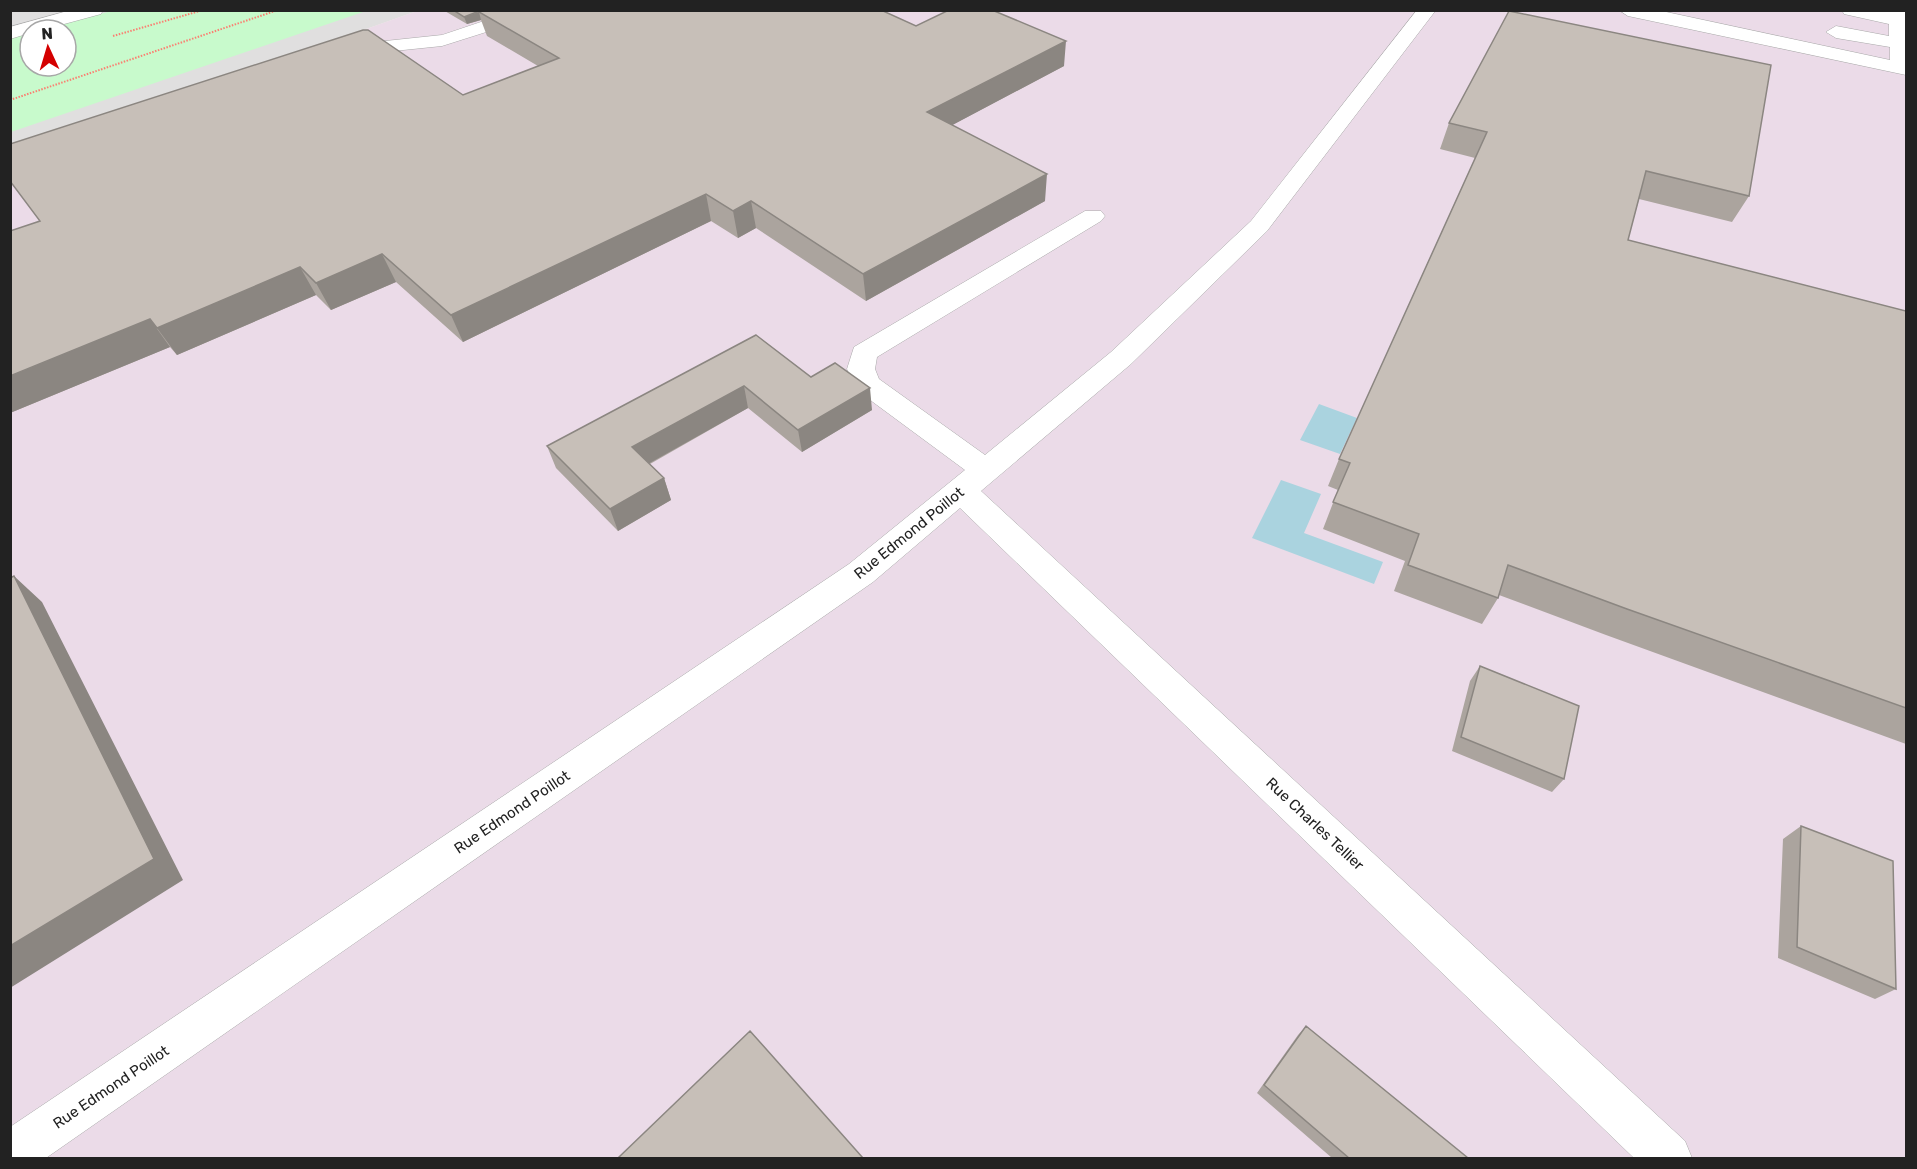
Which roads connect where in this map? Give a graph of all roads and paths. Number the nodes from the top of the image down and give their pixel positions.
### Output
1 (94, 10) edge
2 (203, 10) edge
3 (278, 10) edge
4 (536, 10) edge
5 (1427, 10) edge
6 (1628, 10) edge
7 (1851, 10) edge
8 (1899, 15) edge
9 (1818, 28) dead end
10 (10, 33) edge
11 (112, 36) dead end
12 (1899, 44) junction
13 (328, 55) edge
14 (1904, 68) edge
15 (10, 100) edge
16 (1093, 216) dead end
17 (983, 472) junction
18 (10, 1155) edge
19 (1668, 1158) edge

1 - 10 street
2 - 11 path
3 - 15 path
4 - 13 street
5 - 17 street, Rue Edmond Poillot
6 - 14 street
7 - 8 street
8 - 12 street
9 - 12 street
12 - 14 street
16 - 17 street, Rue Charles Tellier
17 - 18 street, Rue Edmond Poillot
17 - 19 street, Rue Charles Tellier

